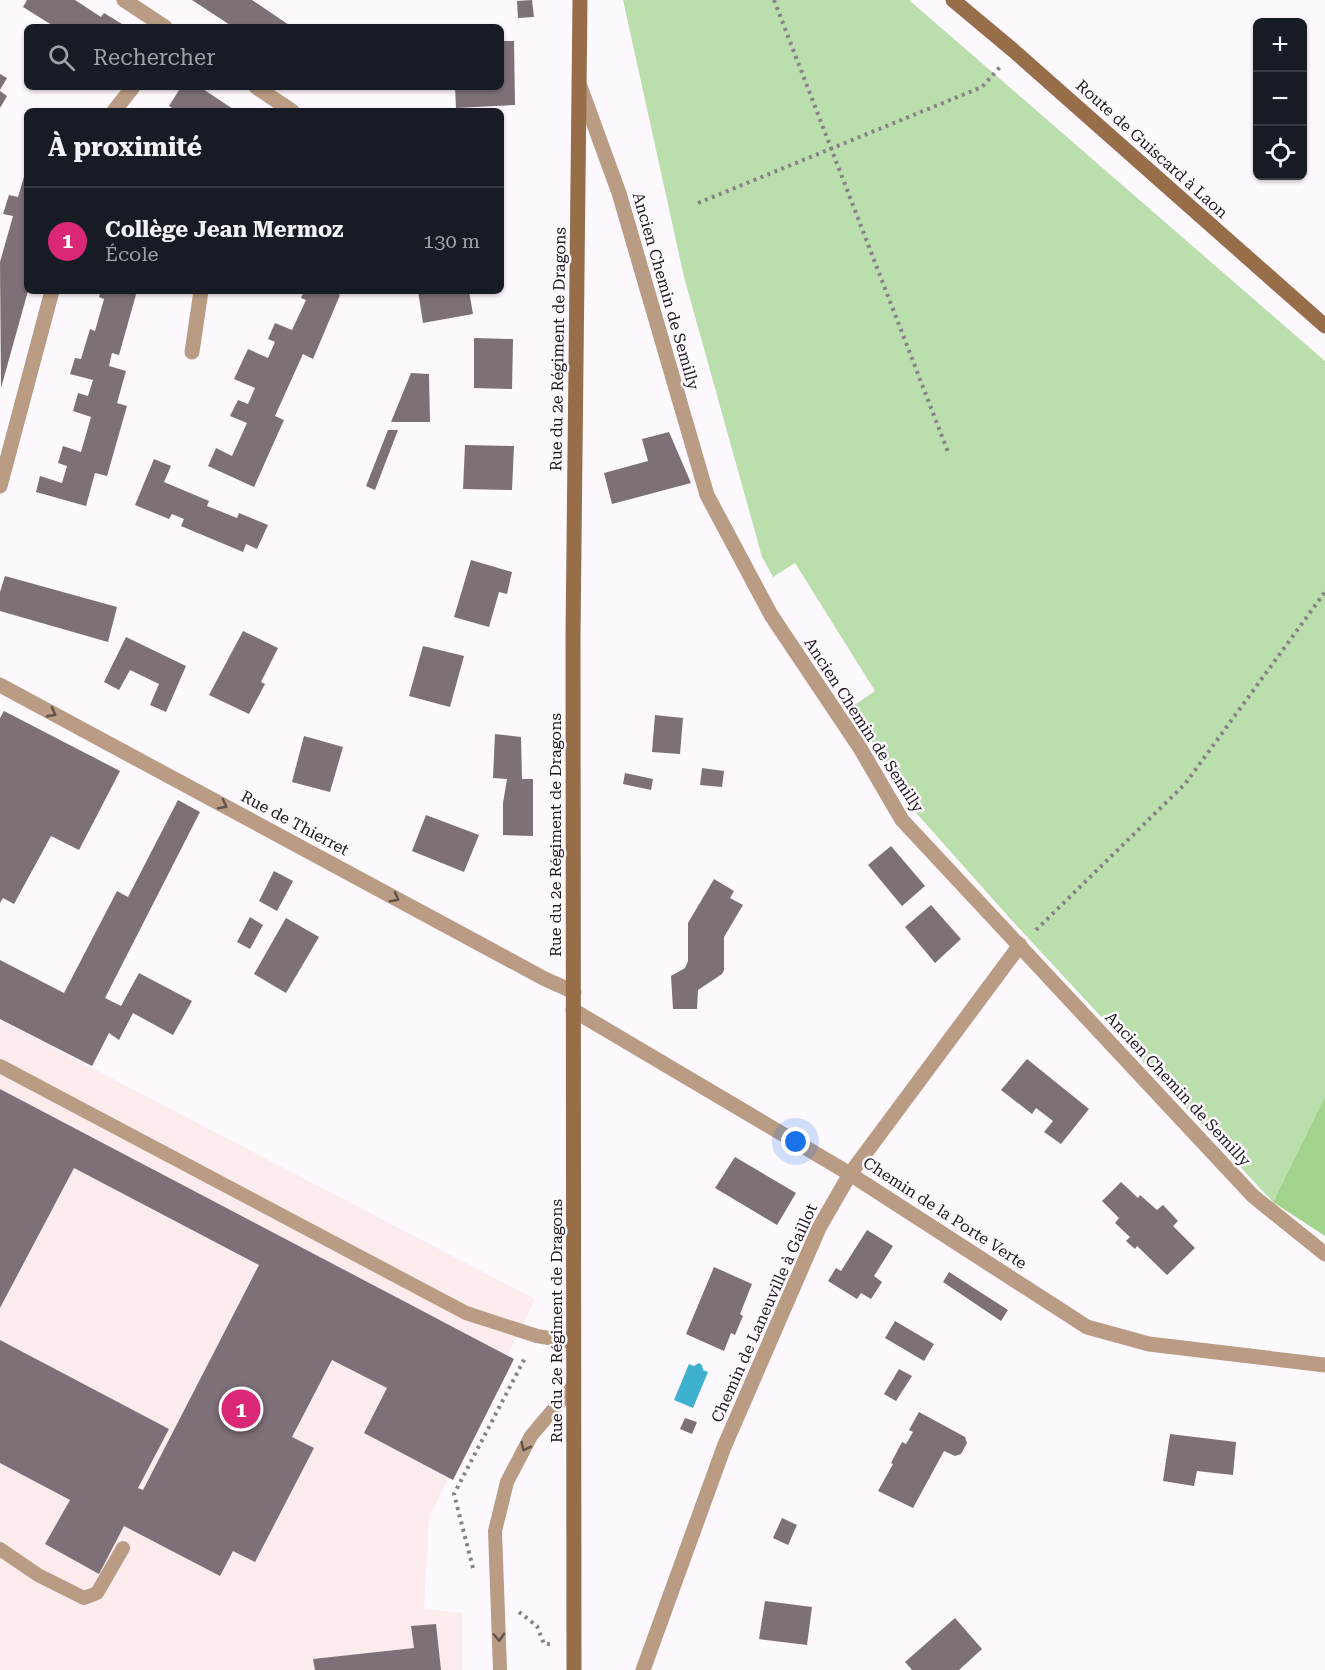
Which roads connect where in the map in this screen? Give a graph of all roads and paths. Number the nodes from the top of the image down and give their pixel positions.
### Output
1 (124, 0) edge
2 (580, 0) edge
3 (774, 0) edge
4 (953, 0) edge
5 (160, 24) edge
6 (1014, 51) junction
7 (580, 86) junction
8 (131, 90) edge
9 (260, 90) edge
10 (116, 108) edge
11 (288, 108) edge
12 (830, 149) junction
13 (698, 203) dead end
14 (51, 294) edge
15 (201, 294) edge
16 (1325, 326) edge
17 (192, 352) dead end
18 (948, 452) dead end
19 (0, 486) edge
20 (1325, 592) edge
21 (0, 685) edge
22 (1020, 945) junction
23 (573, 992) junction
24 (573, 1010) junction
25 (0, 1066) edge
26 (850, 1174) junction
27 (1325, 1254) edge
28 (573, 1342) junction
29 (1325, 1365) edge
30 (574, 1385) junction
31 (123, 1548) dead end
32 (0, 1549) edge
33 (500, 1670) edge
34 (574, 1670) edge
35 (643, 1670) edge

1 - 5 street
2 - 7 street, Rue du 2e Régiment de Dragons
3 - 12 path
4 - 6 street, Route de Guiscard à Laon
6 - 12 path
6 - 16 street, Route de Guiscard à Laon
7 - 22 street, Ancien Chemin de Semilly
7 - 23 street, Rue du 2e Régiment de Dragons
8 - 10 street
9 - 11 street
12 - 13 path
12 - 18 path
14 - 19 street
15 - 17 street
20 - 22 path
21 -> 23 street, Rue de Thierret
22 - 26 street, Chemin de Laneuville à Gaillot
22 - 27 street, Ancien Chemin de Semilly
23 - 24 street, Rue du 2e Régiment de Dragons
24 - 26 street, Chemin de la Porte Verte
24 - 28 street, Rue du 2e Régiment de Dragons
25 - 28 lane
26 - 29 street, Chemin de la Porte Verte
26 - 35 street, Chemin de Laneuville à Gaillot
28 - 30 street, Rue du 2e Régiment de Dragons
30 -> 33 lane
30 - 34 street, Rue du 2e Régiment de Dragons
31 - 32 lane

